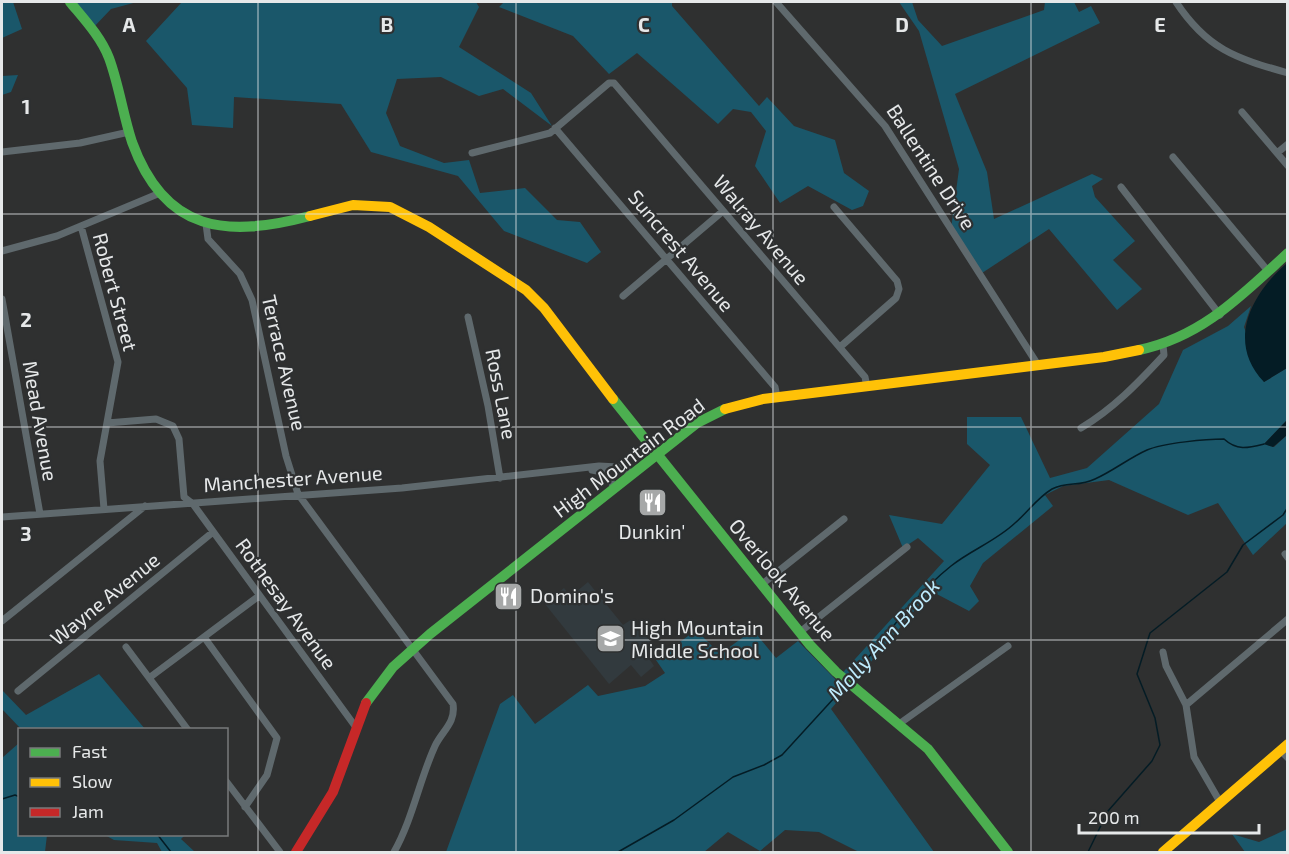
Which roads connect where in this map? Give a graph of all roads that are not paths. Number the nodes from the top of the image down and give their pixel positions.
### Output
1 (70, 2) edge
2 (776, 2) edge
3 (1176, 2) edge
4 (1287, 73) edge
5 (1242, 112) dead end
6 (555, 128) junction
7 (129, 132) junction
8 (1287, 144) edge
9 (2, 152) edge
10 (472, 153) dead end
11 (1277, 153) junction
12 (1173, 157) dead end
13 (1287, 166) edge
14 (1121, 187) dead end
15 (160, 193) junction
16 (834, 207) dead end
17 (723, 211) junction
18 (206, 224) junction
19 (81, 226) junction
20 (2, 251) edge
21 (1287, 253) edge
22 (667, 259) junction
23 (1268, 271) junction
24 (623, 296) dead end
25 (2, 299) edge
26 (1220, 315) junction
27 (468, 317) dead end
28 (1163, 345) junction
29 (840, 347) junction
30 (1038, 366) junction
31 (867, 387) junction
32 (777, 397) junction
33 (107, 423) junction
34 (1081, 428) dead end
35 (655, 455) junction
36 (586, 468) junction
37 (632, 473) junction
38 (500, 478) junction
39 (615, 488) junction
40 (298, 494) junction
41 (190, 502) junction
42 (145, 506) junction
43 (104, 509) junction
44 (40, 514) junction
45 (2, 517) edge
46 (844, 519) dead end
47 (213, 532) junction
48 (907, 547) dead end
49 (761, 585) junction
50 (259, 596) junction
51 (1287, 619) edge
52 (2, 621) edge
53 (800, 632) junction
54 (204, 637) junction
55 (126, 646) dead end
56 (1008, 646) dead end
57 (412, 649) junction
58 (1163, 652) dead end
59 (149, 678) junction
60 (18, 691) dead end
61 (1186, 705) junction
62 (899, 724) junction
63 (355, 726) junction
64 (187, 728) edge
65 (1285, 751) edge
66 (228, 784) edge
67 (1220, 802) junction
68 (245, 807) junction
69 (280, 852) edge
70 (297, 852) edge
71 (394, 852) edge
72 (1008, 852) edge
73 (1163, 852) edge

1 - 7 street
2 - 30 street, Ballentine Drive
3 - 4 street
5 - 11 street
6 - 10 street
6 - 17 street, Walray Avenue
6 - 22 street, Suncrest Avenue
7 - 9 street
7 - 15 street
8 - 11 street
11 - 13 street
12 - 23 street
14 - 26 street
15 - 18 street
15 - 19 street
16 - 29 street
17 - 22 street
17 - 29 street, Walray Avenue
18 - 35 street, Overlook Avenue
18 - 40 street, Terrace Avenue
19 - 20 street
19 - 33 street, Robert Street
21 - 23 street, High Mountain Road
22 - 24 street
22 - 32 street, Suncrest Avenue
23 - 26 street, High Mountain Road
25 - 44 street, Mead Avenue
26 - 28 street, High Mountain Road
27 - 38 street, Ross Lane
28 - 30 street, High Mountain Road
28 - 34 street
29 - 31 street, Walray Avenue
30 - 31 street, High Mountain Road
31 - 32 street, High Mountain Road
32 - 35 street, High Mountain Road
33 - 41 street, Rothesay Avenue
33 - 43 street, Robert Street
35 - 37 street, High Mountain Road
35 - 49 street, Overlook Avenue
36 - 37 street, Manchester Avenue
36 - 38 street, Manchester Avenue
36 - 39 street
37 - 39 street, High Mountain Road
38 - 40 street, Manchester Avenue
39 - 57 street, High Mountain Road
40 - 41 street, Manchester Avenue
40 - 57 street, Terrace Avenue
41 - 42 street, Manchester Avenue
41 - 47 street, Rothesay Avenue
42 - 43 street, Manchester Avenue
42 - 52 street
43 - 44 street, Manchester Avenue
44 - 45 street, Manchester Avenue
46 - 49 street
47 - 50 street, Rothesay Avenue
47 - 60 street, Wayne Avenue
48 - 53 street
49 - 53 street, Overlook Avenue
50 - 54 street
50 - 63 street, Rothesay Avenue
51 - 61 street
53 - 62 street, Overlook Avenue
54 - 59 street
54 - 68 street
55 - 59 street
56 - 62 street
57 - 63 street, High Mountain Road
57 - 71 street, Terrace Avenue
58 - 61 street
59 - 64 street
61 - 67 street
62 - 72 street, Overlook Avenue
63 - 70 street, High Mountain Road
65 - 67 street
66 - 68 street
67 - 73 street
68 - 69 street

